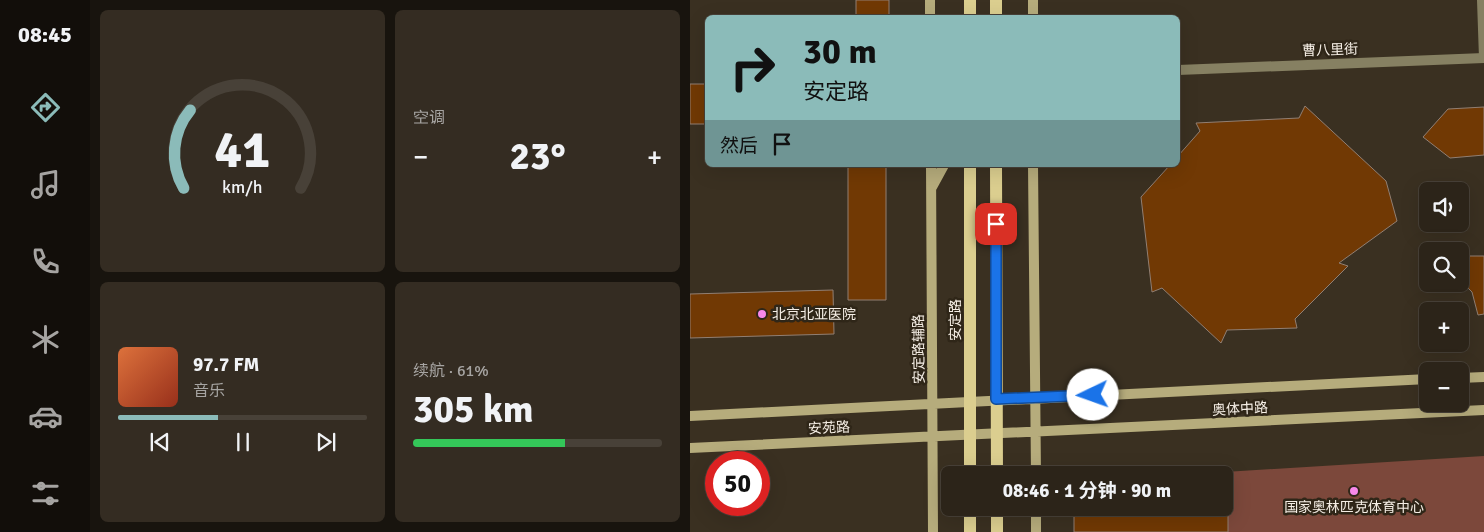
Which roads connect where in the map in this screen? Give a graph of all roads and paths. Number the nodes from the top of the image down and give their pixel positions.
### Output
1 (930, 0) edge
2 (970, 0) edge
3 (996, 0) edge
4 (1033, 0) edge
5 (1482, 0) edge
6 (930, 15) edge
7 (970, 15) edge
8 (996, 15) edge
9 (1033, 15) edge
10 (1484, 58) edge
11 (1180, 70) edge
12 (931, 167) edge
13 (943, 167) edge
14 (970, 167) edge
15 (996, 167) edge
16 (1033, 167) edge
17 (932, 188) junction
18 (1484, 377) edge
19 (1469, 378) edge
20 (1419, 379) edge
21 (1034, 398) junction
22 (996, 399) junction
23 (970, 401) junction
24 (934, 403) junction
25 (1484, 410) edge
26 (690, 416) edge
27 (1035, 432) junction
28 (970, 434) junction
29 (997, 434) junction
30 (933, 437) junction
31 (690, 448) edge
32 (970, 466) edge
33 (997, 466) edge
34 (1036, 466) edge
35 (970, 516) edge
36 (997, 516) edge
37 (1036, 516) edge
38 (933, 532) edge
39 (970, 532) edge
40 (997, 532) edge
41 (1036, 532) edge

1 - 6 main road
2 - 7 main road
3 - 8 main road
4 - 9 main road
5 - 10 street
10 - 11 street, 曹八里街
12 - 17 main road, 安定路辅路
13 - 17 main road
14 - 23 main road, 安定路
15 - 22 main road
16 - 21 main road
17 - 24 main road, 安定路辅路
18 - 19 main road
20 - 21 main road, 奥体中路
21 - 22 main road, 奥体中路
21 - 27 main road
22 - 23 main road, 奥体中路
22 - 29 main road
23 - 24 main road, 安苑路
23 - 28 main road, 安定路
24 - 26 main road, 安苑路
24 - 30 main road, 安定路辅路
25 - 27 main road, 奥体中路
27 - 29 main road, 奥体中路
27 - 34 main road
28 - 29 main road, 奥体中路
28 - 30 main road, 安苑路
28 - 32 main road, 安定路
29 - 33 main road
30 - 31 main road, 安苑路
30 - 38 main road, 安定路辅路
35 - 39 main road
36 - 40 main road
37 - 41 main road

